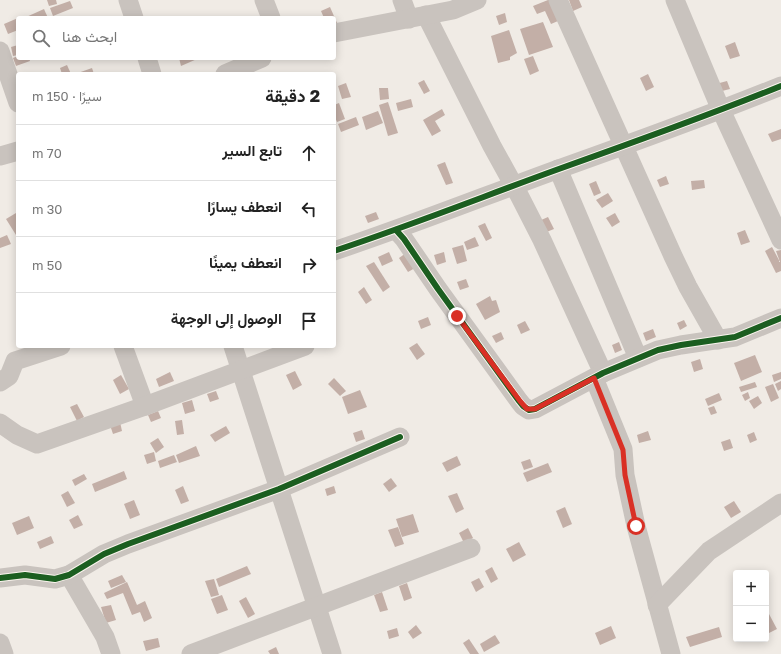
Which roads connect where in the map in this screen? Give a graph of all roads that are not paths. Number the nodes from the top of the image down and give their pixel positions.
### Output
1 (128, 0) edge
2 (264, 0) edge
3 (402, 0) edge
4 (476, 0) edge
5 (558, 0) edge
6 (675, 0) edge
7 (133, 16) edge
8 (269, 16) edge
9 (417, 17) junction
10 (336, 33) edge
11 (0, 51) edge
12 (148, 60) edge
13 (258, 64) edge
14 (151, 72) edge
15 (232, 72) edge
16 (781, 86) edge
17 (16, 97) edge
18 (721, 110) junction
19 (625, 146) junction
20 (16, 152) edge
21 (0, 156) edge
22 (558, 169) junction
23 (514, 186) junction
24 (396, 230) junction
25 (781, 240) edge
26 (336, 250) edge
27 (781, 318) edge
28 (718, 340) junction
29 (56, 348) edge
30 (124, 348) edge
31 (234, 348) edge
32 (300, 348) edge
33 (638, 358) junction
34 (241, 370) junction
35 (599, 375) junction
36 (0, 382) edge
37 (145, 406) junction
38 (0, 423) edge
39 (400, 437) dead end
40 (278, 489) junction
41 (781, 503) edge
42 (471, 548) dead end
43 (69, 575) junction
44 (0, 580) edge
45 (657, 605) junction
46 (316, 607) junction
47 (0, 643) edge
48 (4, 654) edge
49 (111, 654) edge
50 (191, 654) edge
51 (332, 654) edge
52 (671, 654) edge

1 - 7 street
2 - 8 street
3 - 9 street
4 - 9 street
5 - 19 street
6 - 18 street
9 - 10 street
9 - 23 street
11 - 17 street
12 - 14 street
13 - 15 street
16 - 18 street
18 - 19 street
18 - 25 street
19 - 22 street
19 - 28 street
20 - 21 street
22 - 23 street
22 - 33 street
23 - 24 street
23 - 35 street
24 - 26 street
24 - 35 street
27 - 28 street
28 - 33 street
29 - 36 street
30 - 37 street
31 - 34 street
32 - 34 street
33 - 35 street
34 - 37 street
34 - 40 street
35 - 45 street
37 - 38 street
39 - 40 street
40 - 43 street
40 - 46 street
41 - 45 street
42 - 46 street
43 - 44 street
43 - 49 street
45 - 52 street
46 - 50 street
46 - 51 street
47 - 48 street

